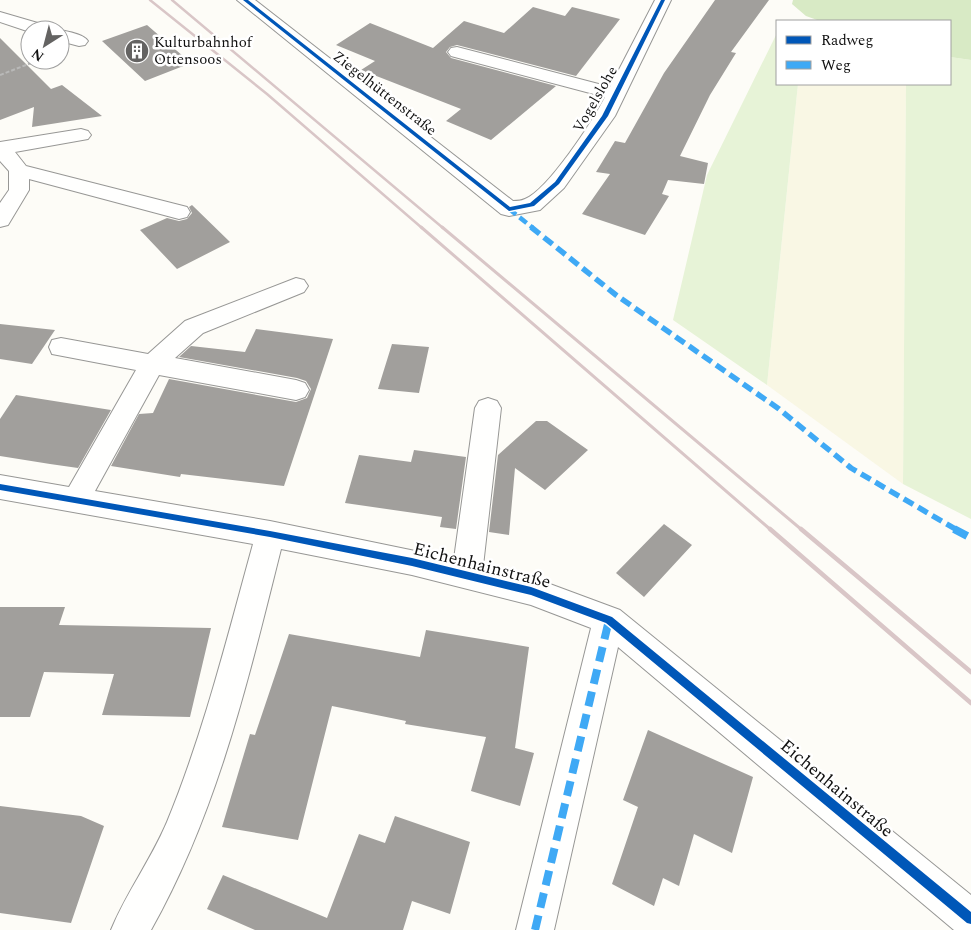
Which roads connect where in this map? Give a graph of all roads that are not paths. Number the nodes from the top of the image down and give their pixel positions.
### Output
1 (272, 0) edge
2 (663, 0) edge
3 (249, 3) edge
4 (0, 17) edge
5 (20, 23) edge
6 (70, 39) edge
7 (79, 41) dead end
8 (457, 52) dead end
9 (616, 94) junction
10 (81, 135) dead end
11 (0, 148) edge
12 (19, 170) junction
13 (509, 208) joint
14 (179, 212) dead end
15 (0, 220) edge
16 (296, 286) dead end
17 (61, 347) dead end
18 (152, 365) junction
19 (296, 390) dead end
20 (488, 408) dead end
21 (0, 487) edge
22 (76, 500) junction
23 (270, 534) junction
24 (467, 575) junction
25 (609, 620) junction
26 (971, 919) edge
27 (130, 930) edge
28 (535, 930) edge

1 - 3 street
2 - 9 street, Vogelslohe
3 - 13 street, Ziegelhüttenstraße
4 - 5 street
6 - 7 street
8 - 9 street
9 - 13 street, Vogelslohe
10 - 11 street
11 - 12 street
12 - 14 street
12 - 15 street
16 - 18 street
17 - 18 street
18 - 19 street
18 - 22 street
20 - 24 street
21 - 22 street, Eichenhainstraße
22 - 23 street, Eichenhainstraße
23 - 24 street, Eichenhainstraße
23 - 27 street
24 - 25 street, Eichenhainstraße
25 - 26 street, Eichenhainstraße
25 - 28 street

